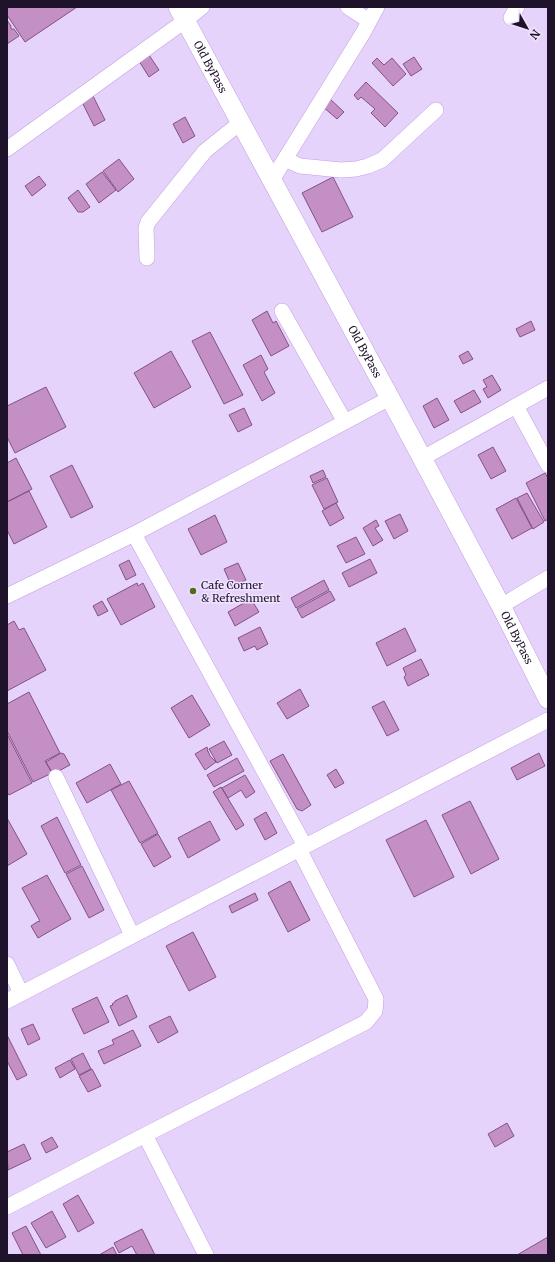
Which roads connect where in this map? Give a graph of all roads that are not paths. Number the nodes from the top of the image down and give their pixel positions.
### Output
1 (202, 7) edge
2 (348, 7) edge
3 (377, 7) edge
4 (182, 14) edge
5 (369, 21) junction
6 (436, 110) dead end
7 (240, 123) junction
8 (7, 148) edge
9 (285, 159) junction
10 (272, 180) junction
11 (147, 258) dead end
12 (282, 311) dead end
13 (548, 388) edge
14 (390, 398) junction
15 (516, 406) junction
16 (345, 422) junction
17 (421, 459) junction
18 (548, 465) edge
19 (134, 534) junction
20 (548, 578) edge
21 (7, 596) edge
22 (501, 606) junction
23 (548, 699) edge
24 (548, 720) edge
25 (56, 777) dead end
26 (302, 847) junction
27 (132, 935) junction
28 (7, 964) edge
29 (21, 993) junction
30 (7, 1001) edge
31 (145, 1135) junction
32 (7, 1206) edge
33 (206, 1255) edge

1 - 4 street
2 - 5 street
3 - 5 street
4 - 7 main road, Old ByPass
4 - 8 street
5 - 9 street
6 - 9 street
7 - 10 main road, Old ByPass
7 - 11 street
9 - 10 street
10 - 14 main road, Old ByPass
12 - 16 street
13 - 15 street
14 - 16 street
14 - 17 main road, Old ByPass
15 - 17 street
15 - 18 street
16 - 19 street
17 - 22 main road, Old ByPass
19 - 21 street
19 - 26 street
20 - 22 street
22 - 23 main road, Old ByPass
24 - 26 street
25 - 27 street
26 - 27 street
26 - 31 street
27 - 29 street
28 - 29 street
29 - 30 street
31 - 32 street
31 - 33 street

